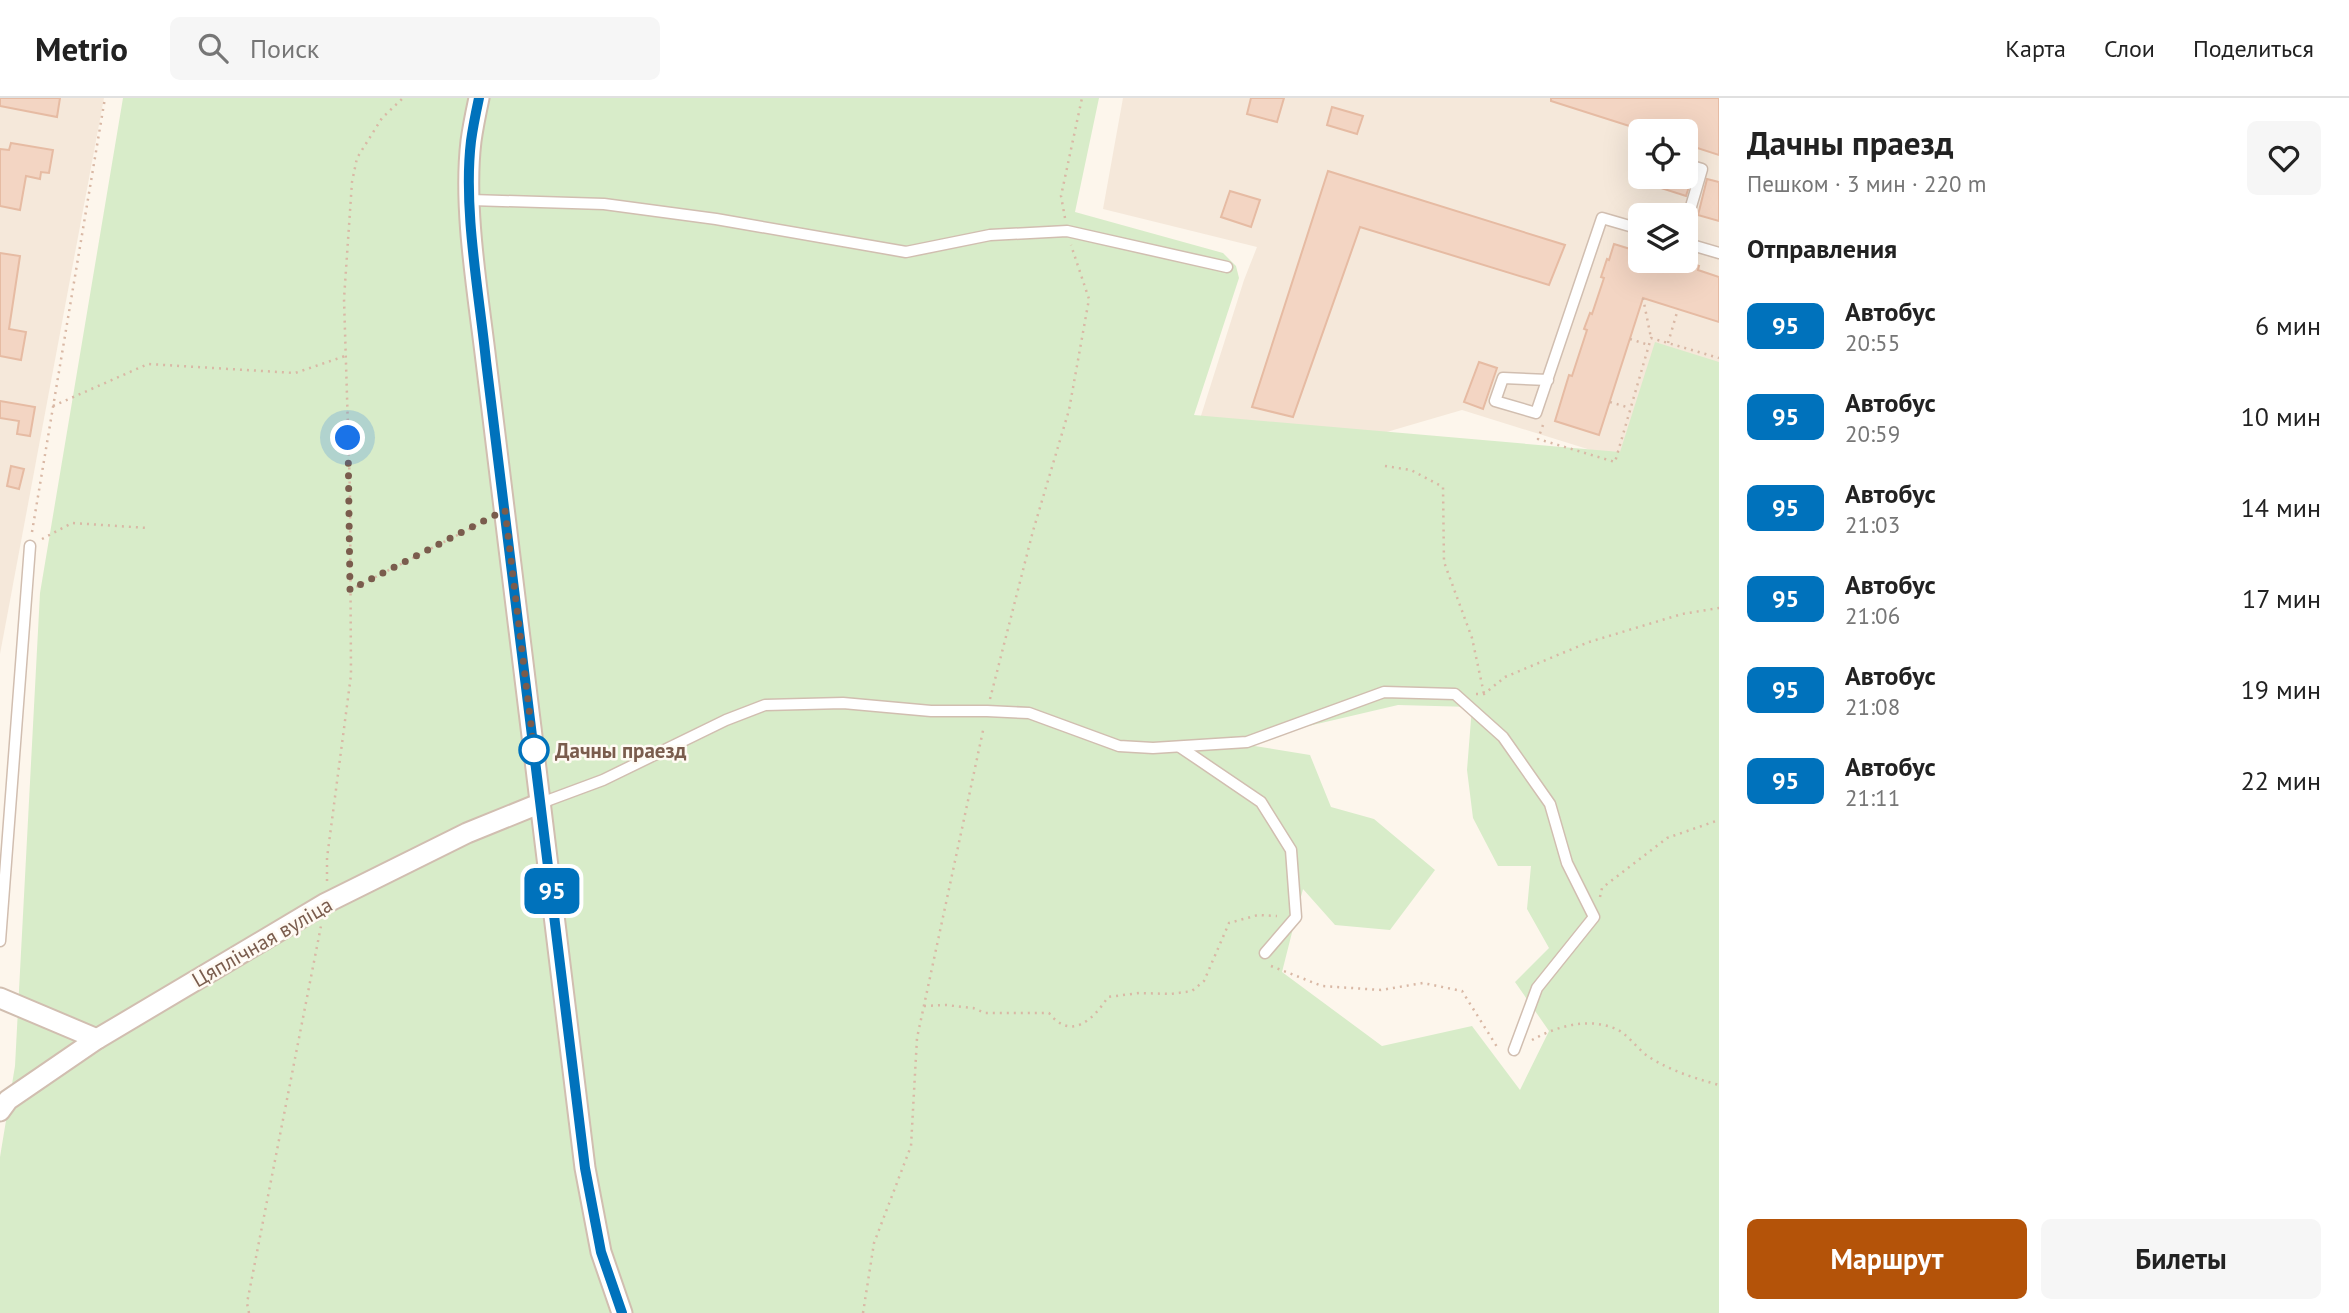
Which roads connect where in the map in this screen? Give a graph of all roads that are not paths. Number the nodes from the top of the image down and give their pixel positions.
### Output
1 (479, 98) edge
2 (1698, 168) edge
3 (1698, 183) edge
4 (471, 200) junction
5 (1628, 226) edge
6 (1698, 247) edge
7 (1719, 253) edge
8 (1227, 267) dead end
9 (1548, 380) junction
10 (30, 546) road end
11 (1180, 747) junction
12 (541, 803) junction
13 (0, 941) edge
14 (1265, 953) road end
15 (0, 998) edge
16 (97, 1039) junction
17 (1514, 1050) road end
18 (0, 1111) edge
19 (622, 1313) edge

1 - 4 street
2 - 3 lane
4 - 8 lane
4 - 12 street
5 - 9 lane
6 - 7 lane
9 - 9 lane
10 - 13 lane
11 - 12 lane
11 - 14 lane
11 - 17 lane
12 - 16 street, Цяплічная вуліца
12 - 19 street
15 - 16 street
16 - 18 street, Цяплічная вуліца

